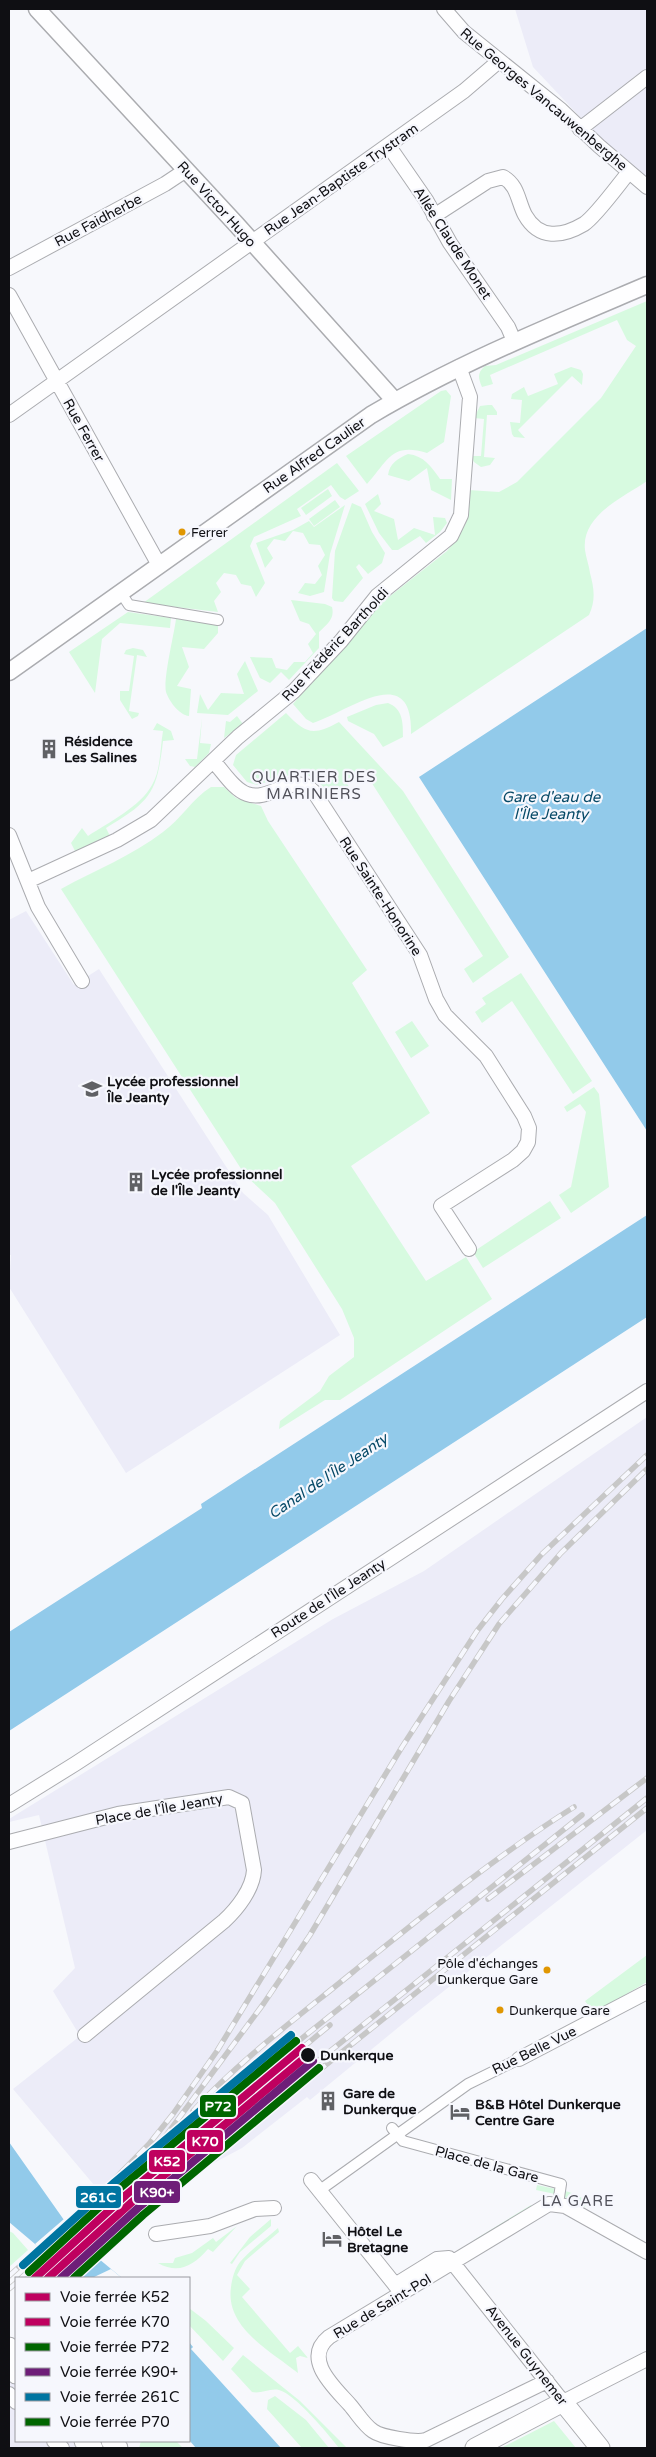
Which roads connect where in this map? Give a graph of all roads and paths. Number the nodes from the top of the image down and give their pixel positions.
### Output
1 (37, 9) edge
2 (444, 9) edge
3 (499, 61) junction
4 (647, 77) edge
5 (580, 129) junction
6 (388, 145) junction
7 (186, 170) junction
8 (629, 172) junction
9 (647, 187) edge
10 (434, 216) junction
11 (252, 242) junction
12 (9, 268) edge
13 (647, 285) edge
14 (9, 295) edge
15 (514, 341) junction
16 (459, 367) junction
17 (56, 381) junction
18 (395, 401) junction
19 (9, 415) edge
20 (159, 565) junction
21 (121, 593) junction
22 (218, 620) dead end
23 (9, 672) edge
24 (213, 761) junction
25 (9, 837) edge
26 (28, 881) junction
27 (82, 981) dead end
28 (469, 1249) dead end
29 (647, 1391) edge
30 (9, 1805) edge
31 (9, 1842) edge
32 (647, 1992) edge
33 (85, 2035) dead end
34 (519, 2059) joint
35 (394, 2131) junction
36 (315, 2185) joint
37 (558, 2204) junction
38 (274, 2208) dead end
39 (156, 2234) dead end
40 (647, 2252) edge
41 (453, 2262) junction
42 (398, 2289) junction
43 (647, 2359) edge
44 (547, 2381) junction
45 (563, 2402) junction
46 (475, 2448) edge
47 (600, 2448) edge

1 - 7 street, Rue Victor Hugo
2 - 3 street, Rue Georges Vancauwenberghe
3 - 5 street, Rue Georges Vancauwenberghe
3 - 6 street, Rue Jean-Baptiste Trystram
4 - 5 street
5 - 8 street, Rue Georges Vancauwenberghe
6 - 10 street, Allée Claude Monet
6 - 11 street, Rue Jean-Baptiste Trystram
7 - 11 street, Rue Victor Hugo
7 - 12 street, Rue Faidherbe
8 - 9 street, Rue Georges Vancauwenberghe
8 - 10 street
10 - 15 street, Allée Claude Monet
11 - 17 street, Rue Jean-Baptiste Trystram
11 - 18 street, Rue Victor Hugo
13 - 15 street, Rue Alfred Caulier
14 - 17 street, Rue Ferrer
15 - 16 street, Rue Alfred Caulier
16 - 18 street, Rue Alfred Caulier
16 - 24 street, Rue Frédéric Bartholdi
17 - 19 street, Rue Jean-Baptiste Trystram
17 - 20 street, Rue Ferrer
18 - 20 street, Rue Alfred Caulier
20 - 21 street, Rue Alfred Caulier
21 - 22 street
21 - 23 street, Rue Alfred Caulier
24 - 26 street, Rue Frédéric Bartholdi
24 - 28 street, Rue Sainte-Honorine
25 - 26 street
26 - 27 street
29 - 30 street, Route de l'Île Jeanty
31 - 33 street, Place de l'Île Jeanty
32 - 34 street, Rue Belle Vue
34 - 35 street, Rue Belle Vue
35 - 36 street
35 - 37 street, Place de la Gare
36 - 42 street
37 - 40 street
37 - 41 street
38 - 39 street
41 - 42 street, Rue de Saint-Pol
41 - 44 street, Avenue Guynemer
42 - 44 street, Rue de Saint-Pol
43 - 45 street
44 - 45 street, Avenue Guynemer
45 - 46 main road
45 - 47 main road, Avenue Guynemer

